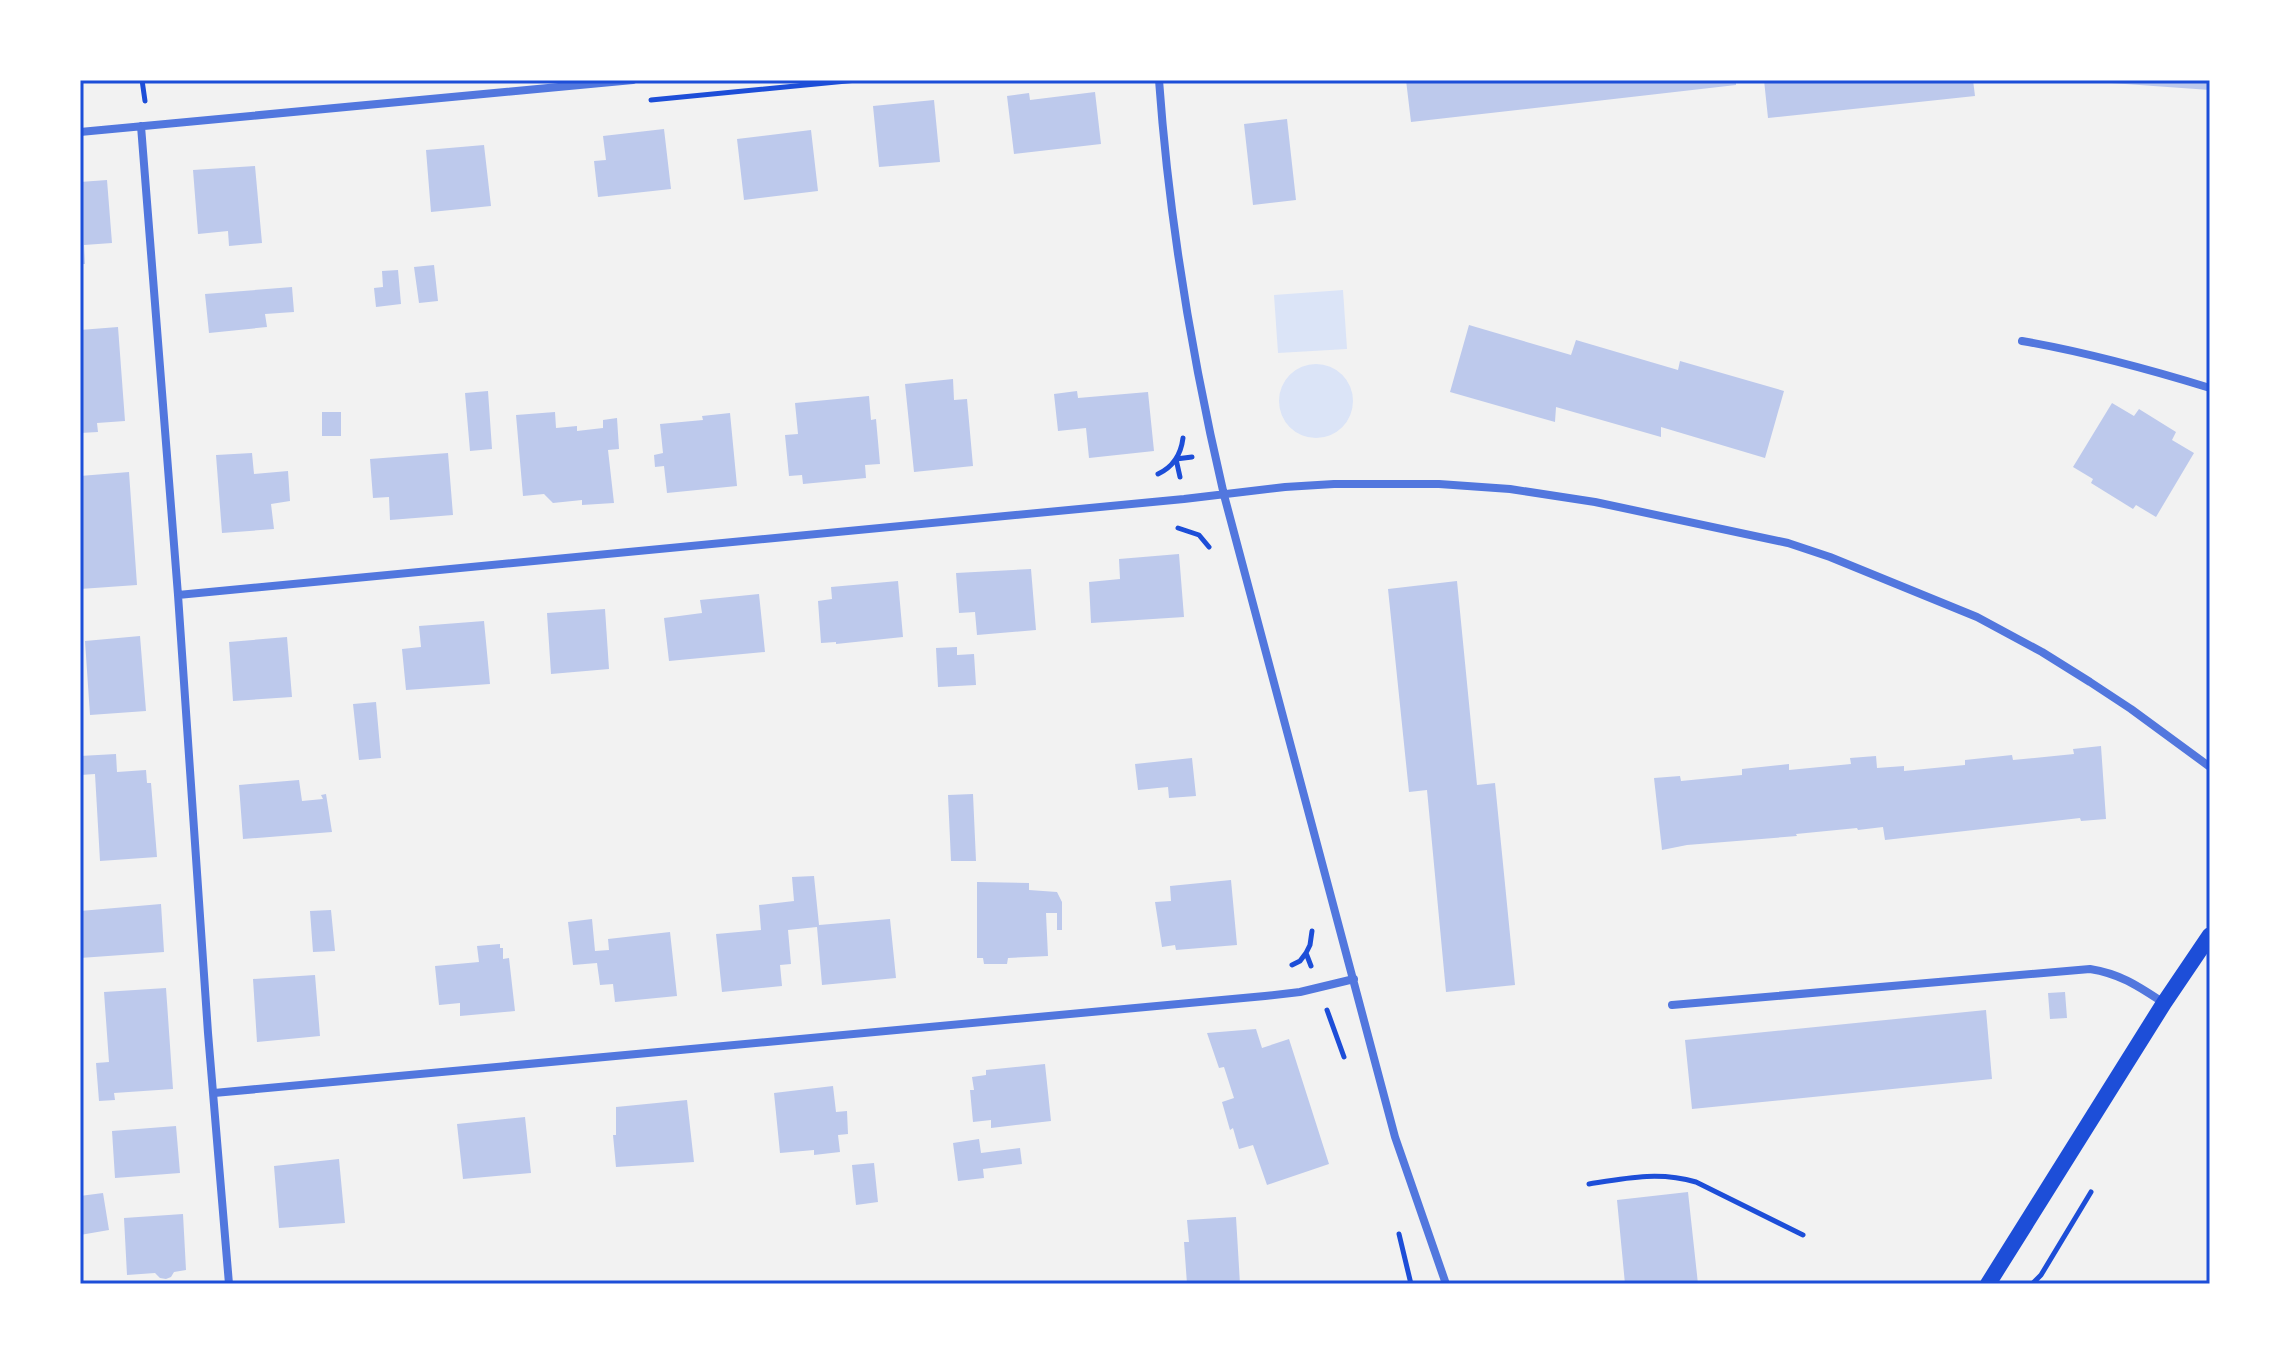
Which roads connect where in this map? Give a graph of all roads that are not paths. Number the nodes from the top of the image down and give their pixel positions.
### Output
1 (633, 80) edge
2 (1159, 80) edge
3 (141, 126) junction
4 (80, 132) edge
5 (2022, 341) dead end
6 (2210, 388) edge
7 (1224, 495) junction
8 (178, 595) junction
9 (2210, 767) edge
10 (2210, 935) edge
11 (1354, 979) junction
12 (2164, 1003) junction
13 (1672, 1005) dead end
14 (214, 1093) junction
15 (229, 1284) edge
16 (1446, 1284) edge
17 (1988, 1284) edge

1 - 3 street
2 - 7 street
3 - 4 street
3 - 8 street
5 - 6 street
7 - 8 street
7 - 9 street
7 - 11 street
8 - 14 street
10 - 12 main road
11 - 14 street
11 - 16 street
12 - 13 street
12 - 17 main road
14 - 15 street

